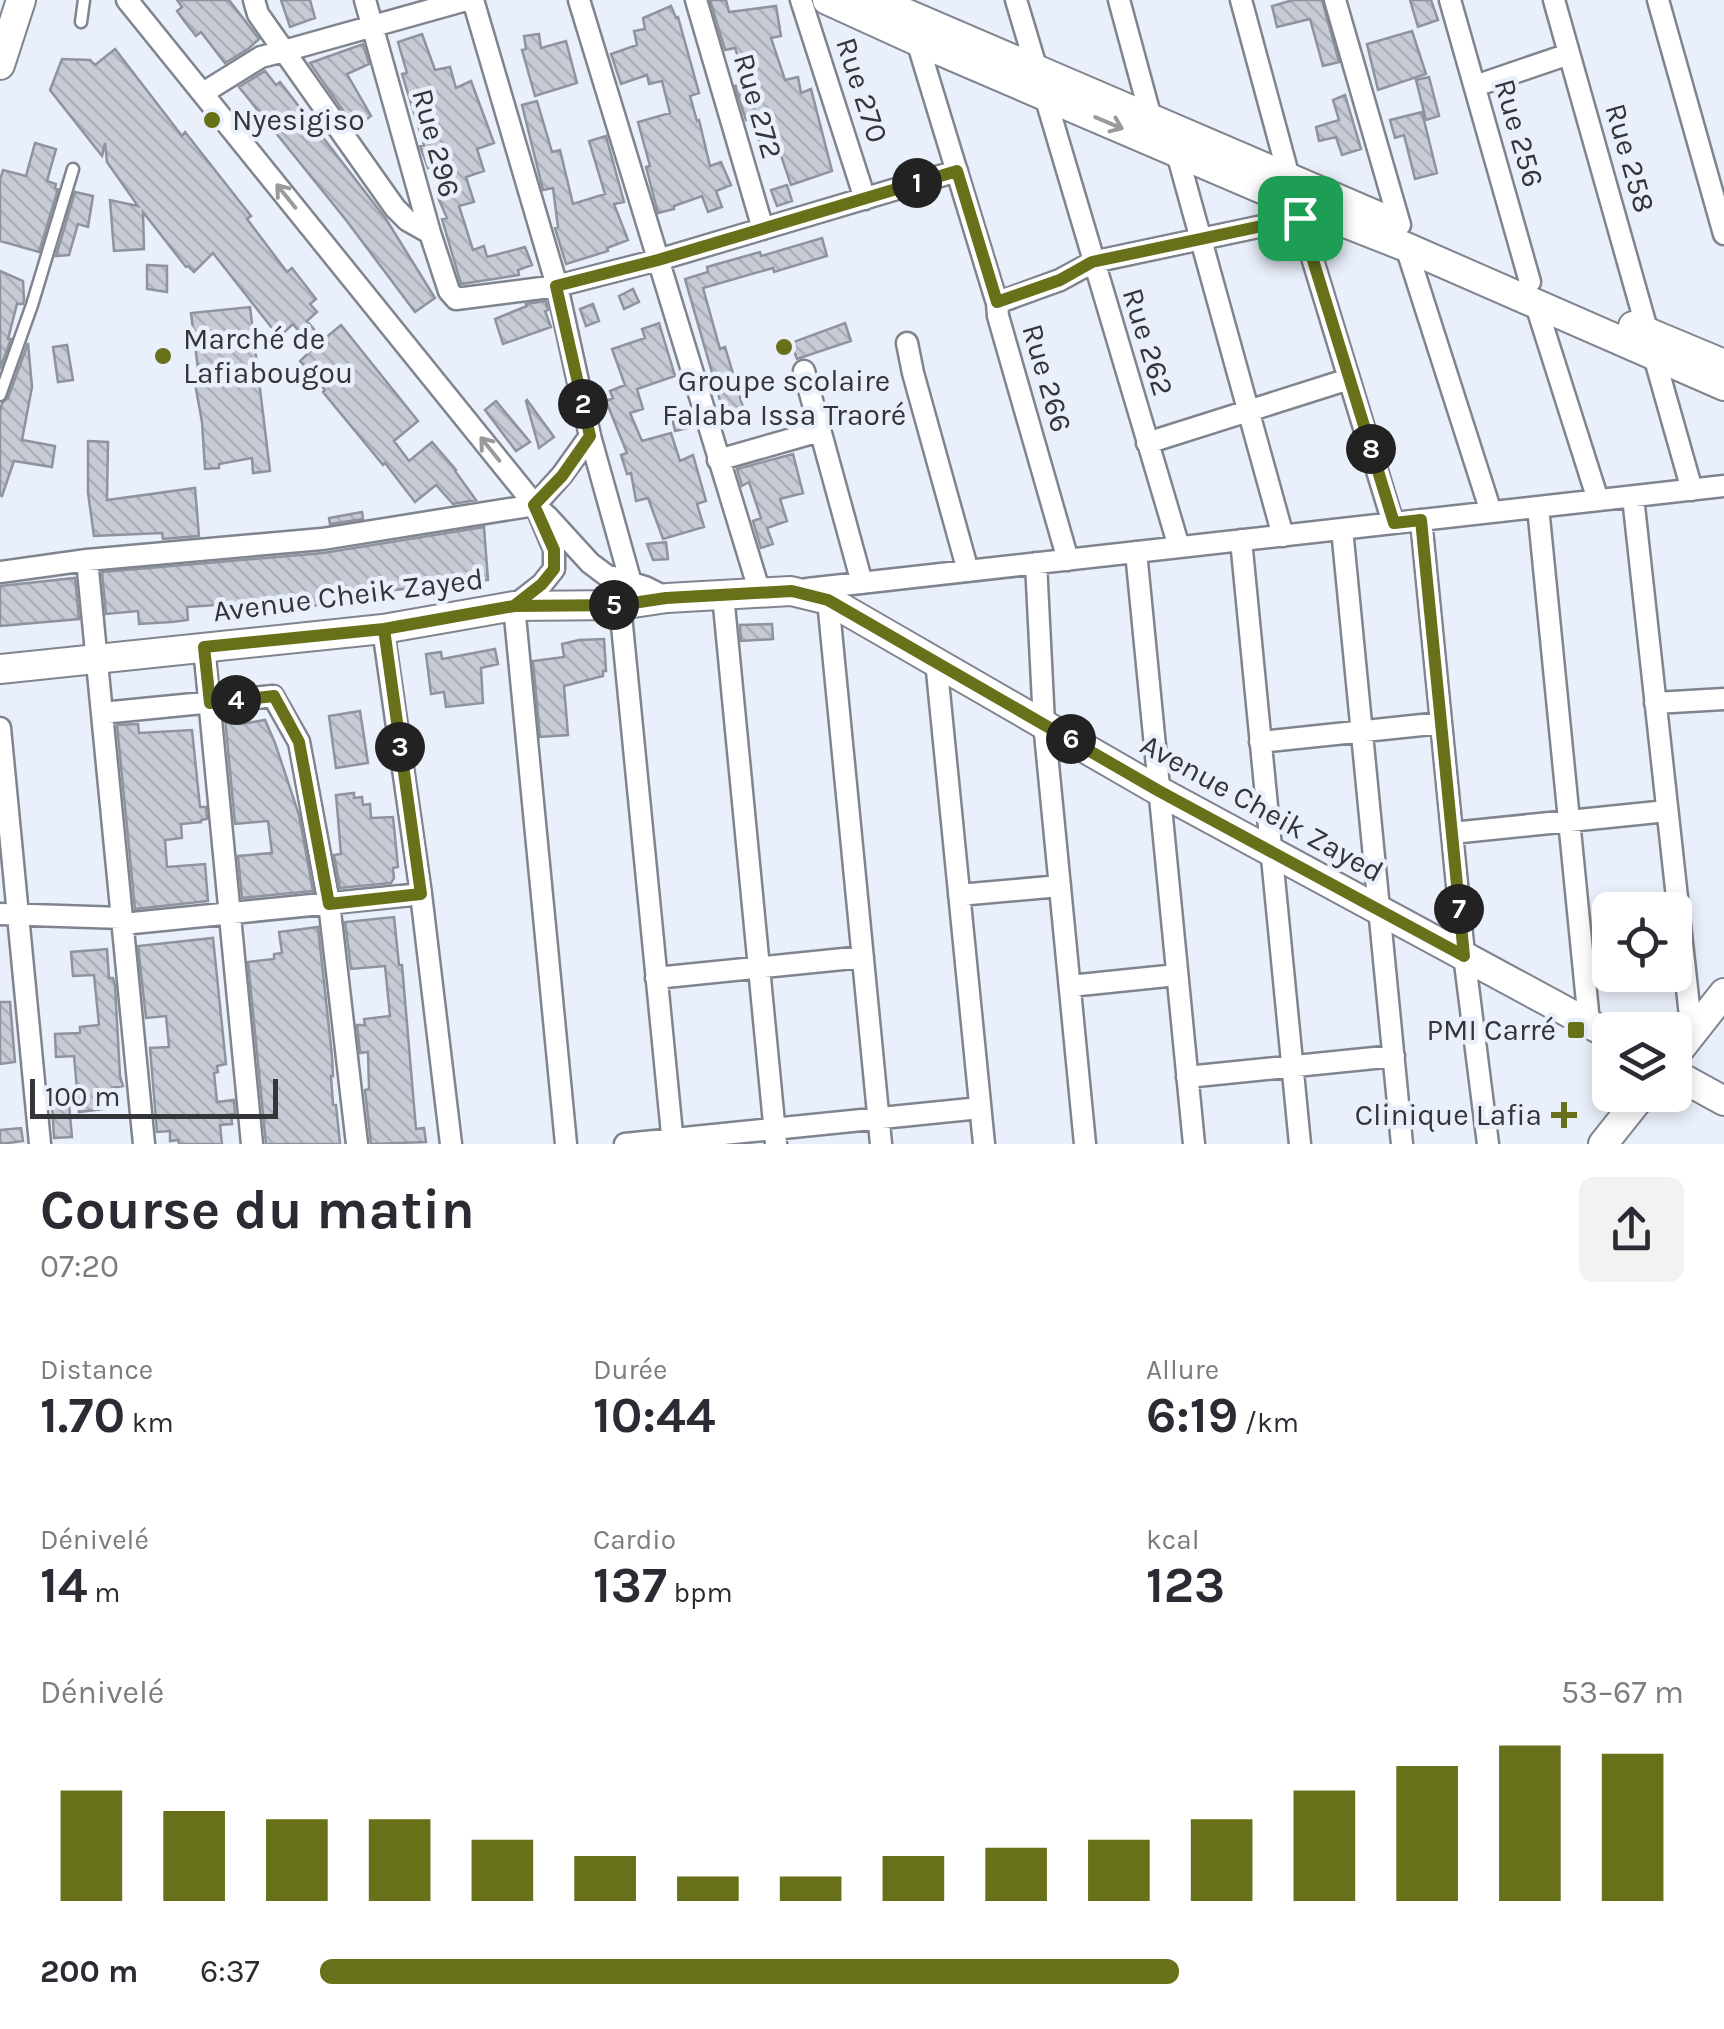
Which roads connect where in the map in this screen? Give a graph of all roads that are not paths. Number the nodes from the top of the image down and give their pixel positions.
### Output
1 (21, 0) edge
2 (84, 0) edge
3 (128, 0) edge
4 (254, 0) edge
5 (366, 0) edge
6 (470, 0) edge
7 (579, 0) edge
8 (696, 0) edge
9 (801, 0) edge
10 (827, 0) edge
11 (875, 0) edge
12 (1016, 0) edge
13 (1119, 0) edge
14 (1241, 0) edge
15 (1336, 0) edge
16 (1450, 0) edge
17 (1554, 0) edge
18 (1658, 0) edge
19 (911, 19) edge
20 (82, 22) dead end
21 (373, 27) junction
22 (284, 51) junction
23 (1569, 54) junction
24 (0, 65) edge
25 (1041, 83) junction
26 (1474, 86) junction
27 (203, 93) junction
28 (1151, 118) junction
29 (1177, 153) junction
30 (73, 168) dead end
31 (957, 171) junction
32 (865, 199) junction
33 (1296, 200) junction
34 (763, 229) junction
35 (430, 233) junction
36 (1724, 234) edge
37 (1403, 236) junction
38 (1200, 239) junction
39 (658, 260) junction
40 (1092, 262) junction
41 (556, 286) junction
42 (1533, 293) junction
43 (997, 302) junction
44 (907, 342) dead end
45 (1651, 344) junction
46 (1724, 364) edge
47 (804, 371) dead end
48 (1350, 379) junction
49 (1724, 386) edge
50 (0, 395) edge
51 (1249, 411) junction
52 (820, 431) junction
53 (590, 436) junction
54 (1148, 443) junction
55 (718, 460) junction
56 (1724, 486) edge
57 (1692, 490) junction
58 (1633, 496) junction
59 (1598, 500) junction
60 (534, 505) junction
61 (1538, 507) junction
62 (1491, 512) junction
63 (1421, 520) junction
64 (1394, 523) junction
65 (1342, 529) junction
66 (1283, 536) junction
67 (1241, 540) junction
68 (1179, 547) junction
69 (1136, 552) junction
70 (88, 560) junction
71 (1068, 560) junction
72 (1036, 563) junction
73 (968, 571) junction
74 (0, 572) edge
75 (862, 583) junction
76 (792, 591) junction
77 (760, 593) junction
78 (626, 594) junction
79 (723, 594) junction
80 (828, 600) junction
81 (514, 606) junction
82 (384, 629) junction
83 (204, 647) junction
84 (97, 657) junction
85 (936, 661) junction
86 (0, 668) edge
87 (1724, 699) edge
88 (210, 703) junction
89 (1655, 703) junction
90 (102, 713) junction
91 (1044, 723) junction
92 (1441, 723) junction
93 (0, 728) edge
94 (1362, 731) junction
95 (1260, 742) junction
96 (1159, 791) junction
97 (1667, 811) junction
98 (1569, 821) junction
99 (1452, 833) junction
100 (1271, 850) junction
101 (1060, 886) junction
102 (421, 894) junction
103 (959, 895) junction
104 (329, 904) junction
105 (1379, 909) junction
106 (230, 913) junction
107 (9, 914) edge
108 (123, 921) junction
109 (1464, 956) junction
110 (863, 957) junction
111 (759, 968) junction
112 (1177, 975) junction
113 (656, 978) junction
114 (1070, 986) junction
115 (1724, 993) edge
116 (1597, 1012) edge
117 (1681, 1012) edge
118 (1592, 1025) edge
119 (1692, 1033) edge
120 (1394, 1056) junction
121 (1292, 1066) junction
122 (1188, 1077) junction
123 (1692, 1084) edge
124 (1724, 1102) edge
125 (980, 1108) junction
126 (1628, 1112) edge
127 (879, 1118) junction
128 (776, 1136) edge
129 (672, 1142) edge
130 (40, 1144) edge
131 (144, 1144) edge
132 (252, 1144) edge
133 (357, 1144) edge
134 (451, 1144) edge
135 (566, 1144) edge
136 (625, 1144) edge
137 (882, 1144) edge
138 (984, 1144) edge
139 (1085, 1144) edge
140 (1194, 1144) edge
141 (1300, 1144) edge
142 (1402, 1144) edge
143 (1488, 1144) edge
144 (1603, 1144) edge

1 - 24 street
2 - 20 lane
3 - 27 street
4 - 22 street
5 - 21 street, Rue 296
6 - 21 street
6 - 41 street
7 - 39 street
8 - 34 street, Rue 272
9 - 32 street, Rue 270
10 - 19 street
11 - 19 street
12 - 25 street, Rue 262
13 - 28 street
14 - 33 street
15 - 37 street
16 - 26 street, Rue 256
17 - 23 street, Rue 258
18 - 36 street
19 - 25 street
19 - 31 street, Rue 266
21 - 22 street
21 - 35 street, Rue 296
22 - 27 street
22 - 35 street
23 - 26 street
23 - 45 street, Rue 258
25 - 28 street
25 -> 29 street
25 - 40 street, Rue 262
26 - 42 street, Rue 256
60 -> 27 street
28 - 33 street
29 - 33 street
29 - 38 street
30 - 50 lane
31 - 32 street
31 - 43 street, Rue 266
32 - 34 street
33 - 37 street
33 - 38 street
33 - 48 street
34 - 39 street
35 - 41 street, Rue 296
37 - 42 street
37 - 62 street
38 - 40 street
38 - 51 street
39 - 41 street
39 - 55 street
40 - 43 street
40 - 54 street, Rue 262
41 - 53 street
42 - 45 street
42 - 59 street, Rue 256
43 - 71 street, Rue 266
44 - 73 street
45 - 46 street
45 - 49 street
45 - 57 street, Rue 258
47 - 52 street
48 - 51 street
48 - 64 street
51 - 54 street
51 - 66 street
52 - 55 street
52 - 75 street
53 - 60 street
53 - 78 street
54 - 68 street, Rue 262
55 - 77 street
56 - 57 street
57 - 58 street
58 - 59 street
58 - 89 street
59 - 61 street
60 - 70 street
60 - 78 street
60 - 81 street
61 - 62 street
61 - 98 street
62 - 63 street
63 - 64 street
63 - 92 street
64 - 65 street
65 - 66 street
65 - 94 street
66 - 67 street
67 - 68 street
67 - 95 street
68 - 69 street
69 - 71 street
69 - 96 street
70 - 74 street
70 - 84 street
71 - 72 street
72 - 73 street
72 - 91 street
73 - 75 street
75 - 76 street
76 - 77 street, Avenue Cheik Zayed
76 - 80 street, Avenue Cheik Zayed
77 - 79 street, Avenue Cheik Zayed
78 - 79 street, Avenue Cheik Zayed
78 - 81 street, Avenue Cheik Zayed
78 - 113 street
79 - 111 street
80 - 85 street, Avenue Cheik Zayed
80 - 110 street
81 - 82 street, Avenue Cheik Zayed
81 - 135 street
82 - 83 street, Avenue Cheik Zayed
82 - 102 street
83 - 84 street, Avenue Cheik Zayed
83 - 88 street
84 - 86 street, Avenue Cheik Zayed
84 - 90 street
85 - 91 street, Avenue Cheik Zayed
85 - 103 street
87 - 89 street
88 - 90 street
88 - 104 street
88 - 106 street
89 - 97 street
90 - 108 street
91 - 96 street, Avenue Cheik Zayed
91 - 101 street
92 - 94 street
92 - 99 street
93 - 107 street
94 - 95 street
94 - 105 street
95 - 100 street
96 - 100 street, Avenue Cheik Zayed
96 - 112 street
97 - 98 street
97 - 117 street
98 - 99 street
98 - 116 street
99 - 109 street
100 - 105 street, Avenue Cheik Zayed
100 - 121 street
101 - 103 street
101 - 114 street
102 - 104 street
102 - 134 street
103 - 125 street
104 - 106 street
104 - 133 street
105 - 109 street, Avenue Cheik Zayed
105 - 120 street
106 - 108 street
106 - 132 street
107 - 108 street
107 - 130 street
108 - 131 street
109 - 118 street, Avenue Cheik Zayed
109 - 143 street
110 - 111 street
110 - 127 street
111 - 113 street
111 - 128 street
112 - 114 street
112 - 122 street
113 - 129 street
114 - 139 street
115 - 119 street
120 - 121 street
120 - 142 street
121 - 122 street
121 - 141 street
122 - 140 street
123 - 124 street
125 - 127 street
125 - 138 street
126 - 144 street
127 - 128 street
127 - 137 street
128 - 129 street
129 - 136 street

